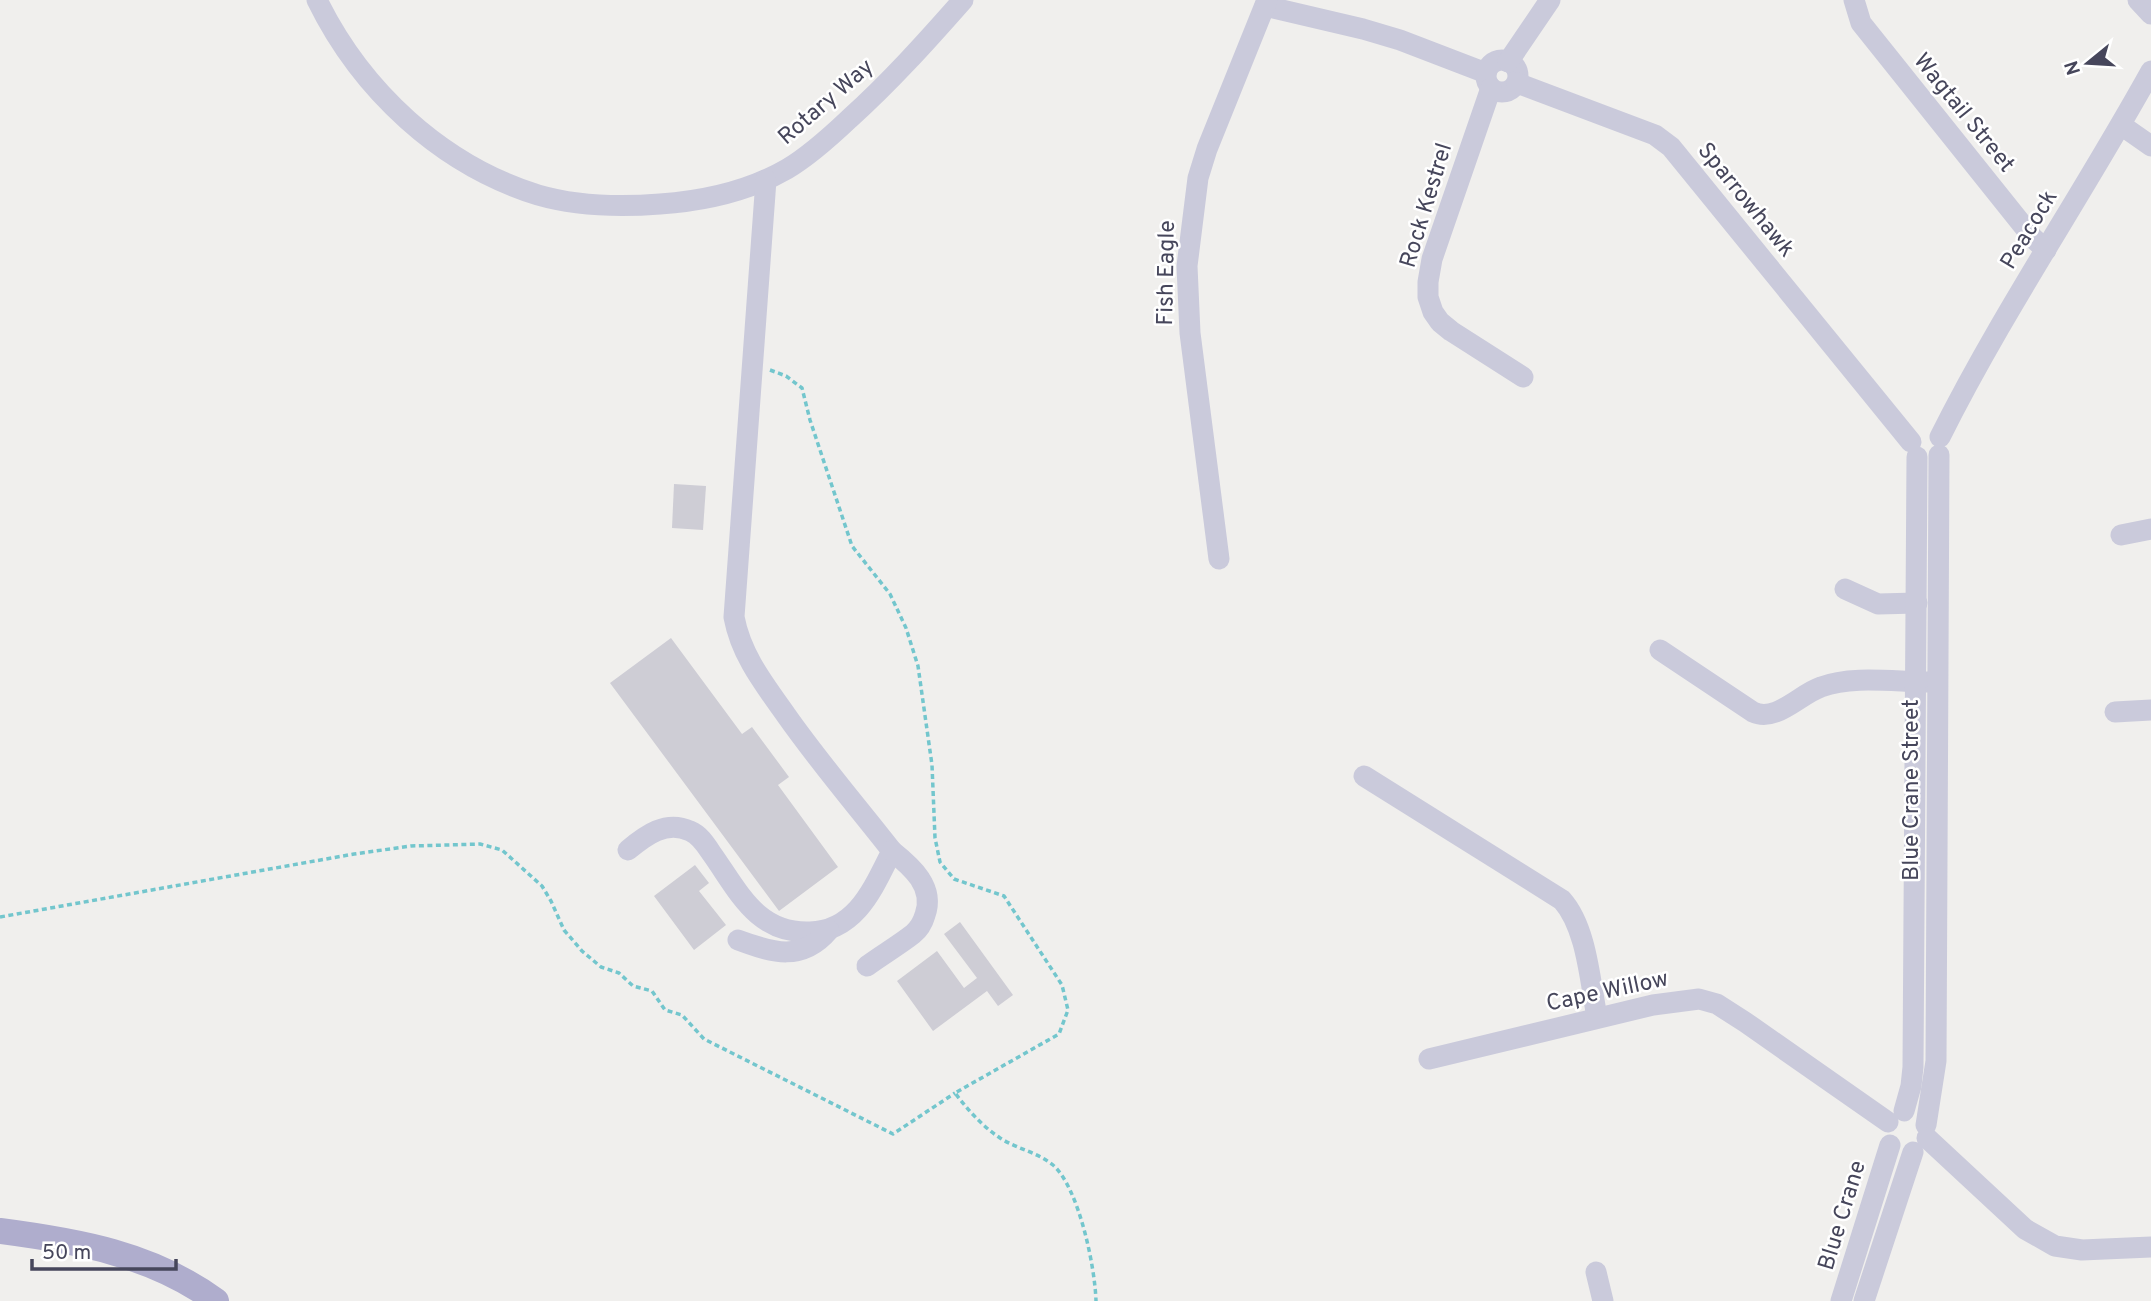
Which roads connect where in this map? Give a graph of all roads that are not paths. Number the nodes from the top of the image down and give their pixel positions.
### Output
1 (317, 0) edge
2 (962, 0) edge
3 (1550, 0) edge
4 (1854, 0) edge
5 (2138, 0) edge
6 (1266, 3) edge
7 (2151, 14) edge
8 (1508, 62) junction
9 (2151, 71) edge
10 (1489, 81) junction
11 (1517, 83) junction
12 (2121, 125) junction
13 (2151, 146) edge
14 (766, 180) junction
15 (2046, 250) junction
16 (1523, 377) dead end
17 (1926, 442) junction
18 (2151, 530) edge
19 (2121, 535) dead end
20 (1219, 559) dead end
21 (1845, 589) dead end
22 (1917, 603) junction
23 (1660, 650) dead end
24 (1926, 682) junction
25 (2151, 710) edge
26 (2115, 712) dead end
27 (1364, 776) dead end
28 (628, 850) dead end
29 (892, 851) junction
30 (829, 930) junction
31 (738, 940) dead end
32 (867, 965) dead end
33 (1597, 1017) junction
34 (1429, 1059) dead end
35 (1896, 1117) junction
36 (1922, 1139) junction
37 (1890, 1145) junction
38 (0, 1231) edge
39 (2151, 1247) edge
40 (1596, 1272) dead end
41 (216, 1301) edge
42 (1603, 1301) edge
43 (1841, 1301) edge
44 (1864, 1301) edge

1 - 14 street, Rotary Way
2 - 14 street, Rotary Way
3 - 8 street
4 - 15 street, Wagtail Street
5 - 7 street
6 - 10 street
6 - 20 street, Fish Eagle
8 - 10 street
8 - 11 street
9 - 12 street, Peacock
10 - 11 street
10 - 16 street, Rock Kestrel
11 - 17 street, Sparrowhawk
12 - 13 street
12 - 15 street, Peacock
14 - 29 street
15 - 17 street, Peacock
17 - 22 street, Blue Crane Street
17 - 24 street, Blue Crane Street
18 - 19 street
21 - 22 street
22 - 24 street, Blue Crane Street
23 - 24 street
24 - 35 street, Blue Crane Street
24 - 36 street, Blue Crane Street
25 - 26 street
27 - 33 street
28 - 30 street
29 - 30 street
29 - 32 street
30 - 31 street
33 - 34 street, Cape Willow
33 - 35 street, Cape Willow
35 - 36 street
35 - 37 street, Blue Crane Street
36 - 37 street
36 - 39 street
36 - 44 street, Blue Crane
37 - 43 street, Blue Crane
38 - 41 main road
40 - 42 street

